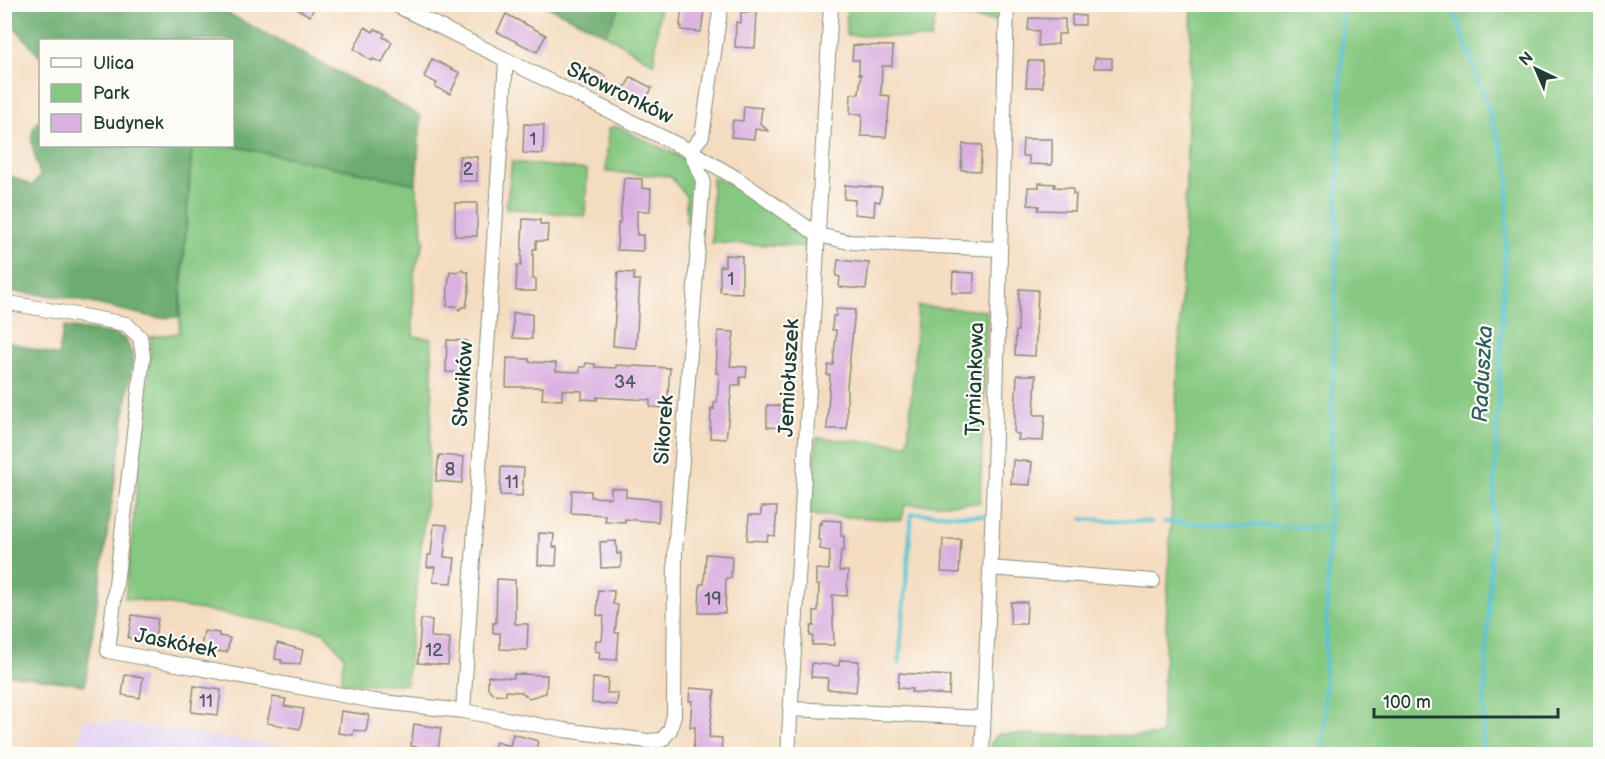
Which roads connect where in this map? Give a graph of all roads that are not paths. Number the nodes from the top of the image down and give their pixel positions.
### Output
1 (394, 4) edge
2 (721, 4) edge
3 (831, 4) edge
4 (1007, 4) edge
5 (506, 60) junction
6 (690, 151) junction
7 (818, 235) junction
8 (1000, 249) junction
9 (4, 302) edge
10 (990, 568) junction
11 (1153, 581) dead end
12 (790, 708) junction
13 (463, 711) junction
14 (984, 718) junction
15 (662, 740) junction
16 (664, 754) edge
17 (788, 754) edge
18 (982, 754) edge

1 - 5 street, Skowronków
2 - 6 street, Skowronków
3 - 7 street, Jemiołuszek
4 - 8 street, Tymiankowa
5 - 6 street, Skowronków
5 - 13 street, Słowików
6 - 7 street
6 - 15 street, Sikorek
7 - 8 street
7 - 12 street, Jemiołuszek
8 - 10 street, Tymiankowa
9 - 13 street, Jaskółek
10 - 11 street
10 - 14 street, Tymiankowa
12 - 14 street
12 - 17 street, Jemiołuszek
13 - 15 street, Jaskółek
14 - 18 street, Tymiankowa
15 - 16 street

